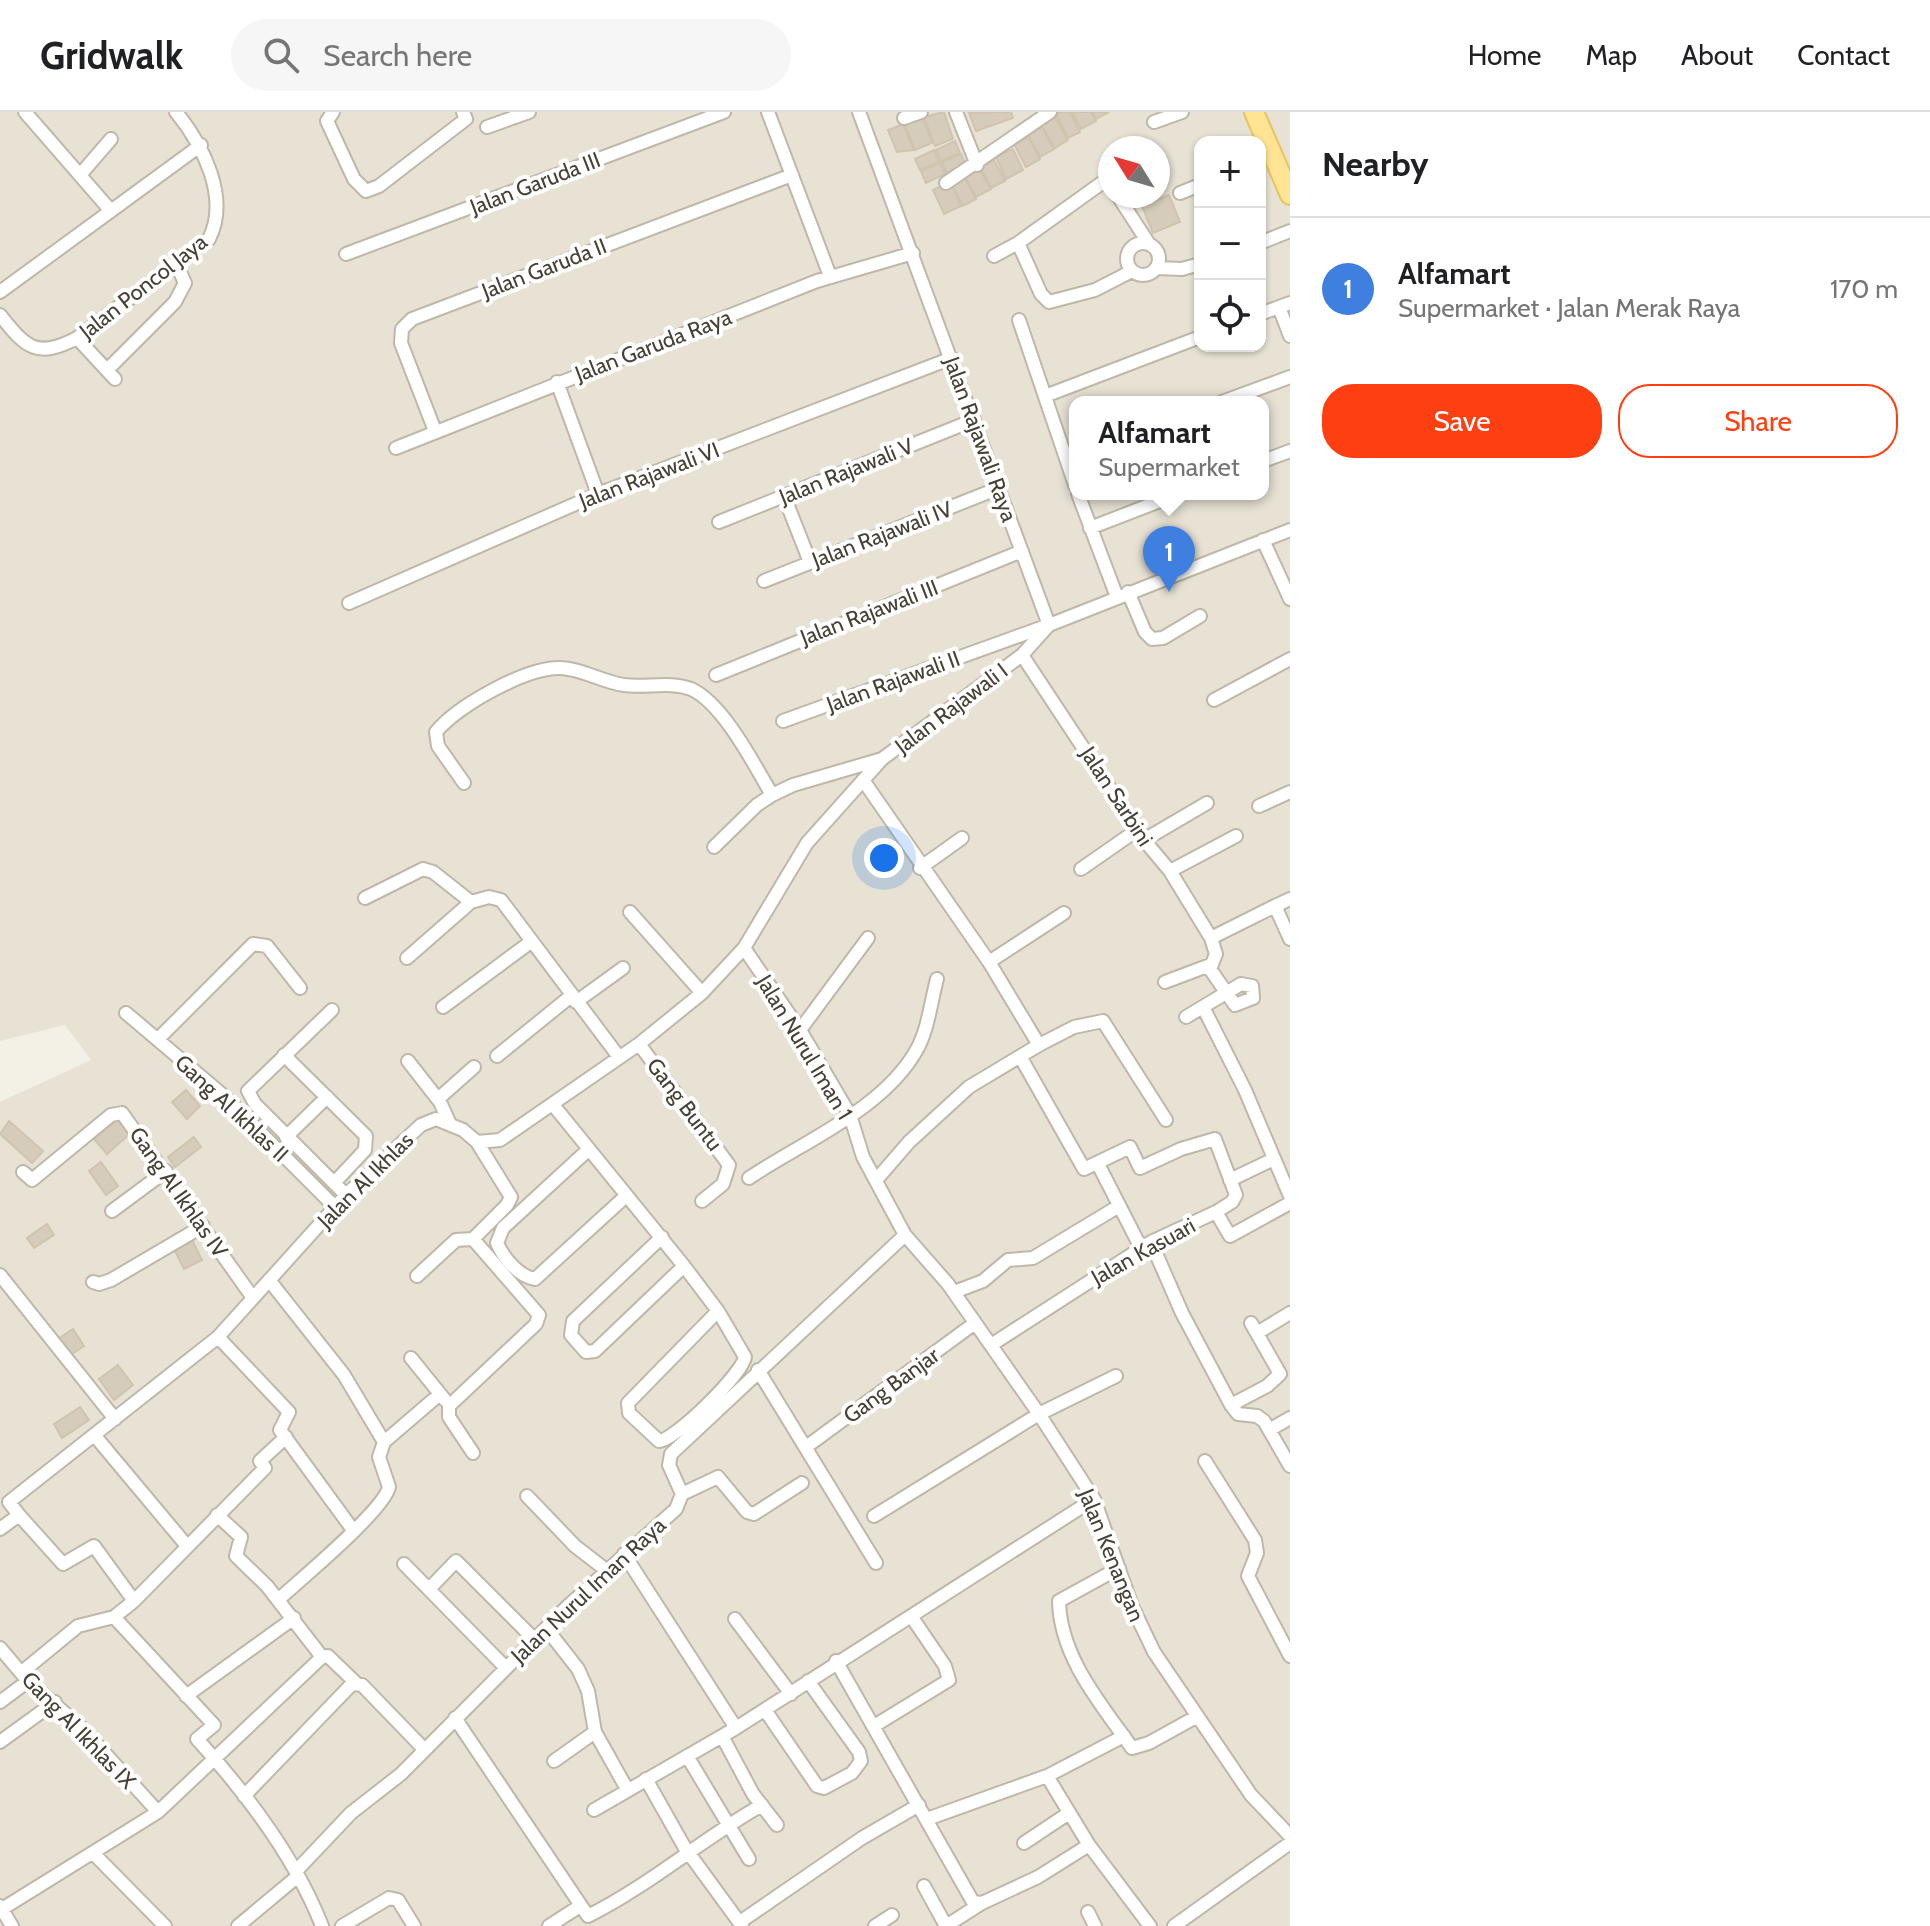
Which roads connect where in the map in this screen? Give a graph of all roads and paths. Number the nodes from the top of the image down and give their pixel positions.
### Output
1 (25, 112) edge
2 (176, 112) edge
3 (463, 112) edge
4 (529, 112) edge
5 (724, 112) edge
6 (768, 112) edge
7 (859, 112) edge
8 (921, 112) edge
9 (956, 112) edge
10 (1050, 112) edge
11 (1182, 112) edge
12 (1254, 112) edge
13 (512, 115) edge
14 (330, 117) edge
15 (904, 118) dead end
16 (1154, 122) dead end
17 (487, 127) dead end
18 (1260, 136) edge
19 (111, 139) dead end
20 (201, 145) junction
21 (1266, 159) edge
22 (977, 165) junction
23 (80, 175) junction
24 (792, 175) junction
25 (946, 183) dead end
26 (1194, 187) edge
27 (1098, 188) edge
28 (1180, 193) dead end
29 (1290, 195) edge
30 (1126, 208) edge
31 (111, 211) junction
32 (1290, 231) edge
33 (1266, 241) edge
34 (1018, 243) junction
35 (1149, 244) junction
36 (913, 253) junction
37 (346, 254) dead end
38 (994, 256) dead end
39 (176, 263) junction
40 (1194, 266) edge
41 (1157, 268) junction
42 (1132, 271) junction
43 (830, 276) junction
44 (0, 292) edge
45 (1285, 305) edge
46 (1266, 312) edge
47 (0, 315) edge
48 (1019, 320) dead end
49 (1290, 336) edge
50 (77, 338) junction
51 (1194, 339) edge
52 (952, 358) junction
53 (1290, 377) edge
54 (557, 382) junction
55 (1045, 396) junction
56 (1238, 396) edge
57 (974, 420) junction
58 (435, 431) junction
59 (396, 448) dead end
60 (1290, 451) edge
61 (1069, 454) edge
62 (1269, 459) edge
63 (999, 488) junction
64 (598, 494) junction
65 (784, 496) junction
66 (1080, 500) edge
67 (1162, 500) edge
68 (719, 522) dead end
69 (1090, 528) junction
70 (1290, 530) edge
71 (1263, 540) junction
72 (1022, 551) junction
73 (810, 562) junction
74 (764, 581) dead end
75 (1123, 594) junction
76 (1290, 599) edge
77 (349, 603) dead end
78 (1200, 616) dead end
79 (1049, 625) junction
80 (1022, 655) junction
81 (1290, 659) edge
82 (716, 675) dead end
83 (1214, 700) dead end
84 (783, 721) dead end
85 (882, 759) junction
86 (863, 780) junction
87 (464, 783) dead end
88 (1290, 792) edge
89 (772, 795) junction
90 (1207, 803) dead end
91 (1259, 806) dead end
92 (1140, 835) junction
93 (1236, 836) dead end
94 (962, 838) dead end
95 (714, 847) dead end
96 (920, 868) junction
97 (1081, 869) dead end
98 (1170, 871) junction
99 (365, 898) dead end
100 (1290, 899) edge
101 (471, 902) junction
102 (1275, 906) junction
103 (630, 912) dead end
104 (1064, 913) dead end
105 (868, 938) dead end
106 (1211, 938) junction
107 (1290, 939) edge
108 (532, 941) junction
109 (744, 948) junction
110 (407, 958) dead end
111 (989, 962) junction
112 (1210, 965) junction
113 (623, 968) dead end
114 (937, 979) dead end
115 (1165, 982) dead end
116 (300, 988) dead end
117 (702, 993) junction
118 (574, 999) junction
119 (443, 1007) dead end
120 (1203, 1007) junction
121 (332, 1010) dead end
122 (126, 1013) dead end
123 (1186, 1017) dead end
124 (800, 1030) junction
125 (158, 1039) junction
126 (639, 1044) junction
127 (1039, 1045) junction
128 (284, 1055) junction
129 (497, 1056) dead end
130 (619, 1057) junction
131 (1021, 1058) junction
132 (408, 1061) dead end
133 (474, 1067) dead end
134 (327, 1097) junction
135 (438, 1099) junction
136 (554, 1106) junction
137 (850, 1115) junction
138 (1166, 1120) dead end
139 (450, 1124) junction
140 (286, 1137) junction
141 (477, 1142) junction
142 (588, 1150) junction
143 (1274, 1159) junction
144 (1098, 1164) junction
145 (166, 1171) junction
146 (23, 1172) dead end
147 (749, 1178) dead end
148 (877, 1179) junction
149 (1230, 1180) junction
150 (334, 1183) junction
151 (346, 1195) junction
152 (626, 1196) junction
153 (1290, 1196) edge
154 (702, 1201) dead end
155 (1290, 1203) edge
156 (1119, 1206) junction
157 (335, 1207) junction
158 (112, 1211) dead end
159 (1216, 1212) junction
160 (203, 1226) junction
161 (905, 1235) junction
162 (662, 1237) junction
163 (473, 1239) junction
164 (1146, 1245) junction
165 (684, 1266) junction
166 (0, 1275) edge
167 (417, 1276) dead end
168 (269, 1280) junction
169 (93, 1282) dead end
170 (954, 1292) junction
171 (253, 1298) junction
172 (718, 1311) junction
173 (1290, 1313) edge
174 (975, 1323) junction
175 (218, 1337) junction
176 (991, 1345) junction
177 (411, 1358) dead end
178 (758, 1370) junction
179 (1116, 1376) dead end
180 (440, 1394) junction
181 (1231, 1405) junction
182 (449, 1406) junction
183 (1039, 1414) junction
184 (1290, 1418) edge
185 (115, 1419) junction
186 (1269, 1430) junction
187 (95, 1436) junction
188 (286, 1437) junction
189 (384, 1442) junction
190 (806, 1447) junction
191 (473, 1453) dead end
192 (1205, 1461) dead end
193 (1290, 1466) edge
194 (802, 1483) dead end
195 (682, 1494) junction
196 (527, 1496) dead end
197 (1094, 1499) junction
198 (19, 1515) junction
199 (217, 1515) junction
200 (874, 1516) dead end
201 (0, 1529) edge
202 (353, 1530) junction
203 (187, 1546) junction
204 (624, 1554) junction
205 (876, 1563) dead end
206 (404, 1564) dead end
207 (1119, 1568) junction
208 (606, 1570) junction
209 (430, 1588) junction
210 (279, 1599) junction
211 (134, 1601) junction
212 (911, 1616) junction
213 (114, 1617) junction
214 (294, 1618) junction
215 (735, 1619) dead end
216 (546, 1628) junction
217 (535, 1640) junction
218 (0, 1648) edge
219 (1290, 1656) edge
220 (322, 1657) junction
221 (836, 1661) junction
222 (506, 1668) junction
223 (25, 1676) junction
224 (808, 1681) junction
225 (357, 1684) junction
226 (791, 1694) junction
227 (186, 1696) junction
228 (0, 1702) edge
229 (55, 1702) junction
230 (765, 1710) junction
231 (1196, 1717) junction
232 (455, 1718) junction
233 (874, 1726) junction
234 (736, 1728) junction
235 (595, 1732) junction
236 (722, 1736) junction
237 (1124, 1736) junction
238 (0, 1742) edge
239 (423, 1748) junction
240 (687, 1756) junction
241 (214, 1758) junction
242 (554, 1761) dead end
243 (1047, 1776) junction
244 (646, 1779) junction
245 (627, 1789) junction
246 (244, 1796) junction
247 (762, 1805) junction
248 (919, 1805) junction
249 (594, 1810) dead end
250 (158, 1812) junction
251 (1069, 1813) junction
252 (927, 1819) junction
253 (777, 1825) dead end
254 (728, 1826) junction
255 (1290, 1836) edge
256 (1024, 1843) dead end
257 (1290, 1843) edge
258 (1089, 1845) junction
259 (94, 1854) junction
260 (690, 1854) junction
261 (749, 1859) dead end
262 (298, 1873) junction
263 (924, 1886) dead end
264 (982, 1903) junction
265 (580, 1906) junction
266 (1, 1907) edge
267 (1088, 1912) dead end
268 (892, 1915) dead end
269 (741, 1924) edge
270 (12, 1926) edge
271 (165, 1926) edge
272 (238, 1926) edge
273 (322, 1926) edge
274 (342, 1926) edge
275 (414, 1926) edge
276 (549, 1926) edge
277 (875, 1926) edge
278 (946, 1926) edge
279 (1095, 1926) edge
280 (1150, 1926) edge
281 (1174, 1926) edge

1 - 23 street
2 - 20 street, Jalan Poncol Jaya
3 - 14 street
4 - 13 street
5 - 37 street, Jalan Garuda III
6 - 24 street
7 - 36 street, Jalan Rajawali Raya
8 - 15 street
9 - 22 street
10 - 22 street
11 - 16 street
12 - 18 main road
13 - 17 street
19 - 23 street
20 - 31 street
20 - 39 street, Jalan Poncol Jaya
21 - 29 main road
22 - 25 street
23 - 31 street
24 - 43 street
24 - 58 street, Jalan Garuda II
26 - 28 street
27 - 34 street
30 - 35 street
31 - 44 street
32 - 33 street
34 - 38 street
34 - 42 street
35 - 41 street
35 - 42 street
36 - 43 street, Jalan Garuda Raya
36 - 52 street, Jalan Rajawali Raya
39 - 50 street, Jalan Poncol Jaya
39 - 50 street
40 - 41 street
41 - 42 street
43 - 54 street, Jalan Garuda Raya
45 - 46 street
45 - 49 street
47 - 50 street, Jalan Poncol Jaya
48 - 55 street
51 - 55 street
52 - 57 street, Jalan Rajawali Raya
52 - 64 street, Jalan Rajawali VI
53 - 56 street
54 - 58 street, Jalan Garuda Raya
54 - 64 street
55 - 61 street
57 - 63 street, Jalan Rajawali Raya
57 - 65 street, Jalan Rajawali V
58 - 59 street, Jalan Garuda Raya
60 - 62 street
63 - 72 street, Jalan Rajawali Raya
63 - 73 street, Jalan Rajawali IV
64 - 77 street, Jalan Rajawali VI
65 - 68 street, Jalan Rajawali V
65 - 73 street
66 - 69 street
67 - 69 street
69 - 75 street
70 - 71 street, Jalan Rajawali II
71 - 75 street, Jalan Rajawali II
71 - 76 street
72 - 79 street, Jalan Rajawali Raya
72 - 82 street, Jalan Rajawali III
73 - 74 street, Jalan Rajawali IV
75 - 78 street
75 - 79 street, Jalan Rajawali II
79 - 80 street, Jalan Rajawali I
79 - 84 street, Jalan Rajawali II
80 - 85 street, Jalan Rajawali I
80 - 92 street, Jalan Sarbini
81 - 83 street
85 - 86 street
85 - 89 street, Jalan Rajawali I
86 - 96 street
86 - 109 street
87 - 89 street
88 - 91 street
89 - 95 street, Jalan Rajawali I
90 - 92 street
92 - 97 street
92 - 98 street, Jalan Sarbini
93 - 98 street
94 - 96 street
96 - 111 street
98 - 106 street, Jalan Sarbini
99 - 101 street
100 - 102 street
101 - 108 street
101 - 110 street
102 - 106 street
102 - 107 street
103 - 117 street
104 - 111 street
105 - 124 street
106 - 112 street
108 - 118 street
108 - 119 street
109 - 117 street
109 - 124 street, Jalan Nurul Iman 1
111 - 127 street
112 - 115 street
112 - 120 street
113 - 118 street
114 - 137 street
116 - 125 street
117 - 126 street
118 - 129 street
118 - 130 street
120 - 123 street
120 - 143 street
121 - 128 street
122 - 125 street, Gang Al Ikhlas II
124 - 137 street, Jalan Nurul Iman 1
125 - 157 street, Gang Al Ikhlas II
126 - 130 street
126 - 154 street, Gang Buntu
127 - 131 street
127 - 138 street
128 - 134 street
128 - 140 street
130 - 136 street
131 - 144 street
131 - 148 street
132 - 135 street
133 - 135 street
134 - 140 street
134 - 150 street
135 - 139 street
136 - 141 street
136 - 142 street
137 - 147 street
137 - 148 street, Jalan Nurul Iman 1
139 - 141 street
139 - 151 street, Jalan Al Ikhlas
140 - 150 street
141 - 163 street
142 - 152 street
142 - 152 street
143 - 149 street
143 - 153 street
144 - 149 street
144 - 156 street
145 - 146 street, Gang Al Ikhlas IV
145 - 158 street
145 - 160 street, Gang Al Ikhlas IV
148 - 161 street, Jalan Nurul Iman 1
149 - 159 street
150 - 151 street
151 - 157 street, Jalan Al Ikhlas
152 - 162 street
155 - 159 street, Jalan Kasuari
156 - 164 street
156 - 170 street
157 - 168 street, Jalan Al Ikhlas
159 - 164 street, Jalan Kasuari
160 - 169 street
160 - 171 street, Gang Al Ikhlas IV
161 - 170 street, Jalan Kenangan
161 - 178 street
162 - 165 street
162 - 165 street
163 - 167 street
163 - 182 street
164 - 176 street, Jalan Kasuari
164 - 181 street
165 - 172 street
166 - 185 street
168 - 171 street, Jalan Al Ikhlas
168 - 189 street
170 - 174 street, Jalan Kenangan
171 - 175 street, Jalan Al Ikhlas
172 - 172 street
173 - 181 street
174 - 176 street, Jalan Kenangan
174 - 190 street, Gang Banjar
175 - 185 street, Jalan Al Ikhlas
175 - 188 street
176 - 183 street, Jalan Kenangan
177 - 180 street
178 - 190 street
178 - 195 street
179 - 183 street
180 - 182 street
180 - 189 street
181 - 186 street
182 - 191 street
183 - 197 street, Jalan Kenangan
183 - 200 street
184 - 186 street
185 - 187 street, Jalan Al Ikhlas
186 - 193 street
187 - 198 street, Jalan Al Ikhlas
187 - 203 street
188 - 199 street
188 - 202 street
189 - 202 street
190 - 205 street
192 - 219 street
194 - 195 street
195 - 204 street, Jalan Nurul Iman Raya
196 - 208 street
197 - 207 street, Jalan Kenangan
197 - 212 street
198 - 201 street
198 - 211 street
199 - 203 street
199 - 210 street
202 - 210 street
203 - 211 street
204 - 208 street, Jalan Nurul Iman Raya
204 - 234 street
206 - 209 street
207 - 231 street, Jalan Kenangan
207 - 237 street
208 - 216 street, Jalan Nurul Iman Raya
209 - 217 street
209 - 222 street
210 - 214 street
211 - 213 street
212 - 221 street
212 - 233 street
213 - 223 street
213 - 227 street
214 - 220 street
214 - 227 street
215 - 226 street
216 - 217 street, Jalan Nurul Iman Raya
216 - 235 street
217 - 222 street, Jalan Nurul Iman Raya
218 - 223 street, Gang Al Ikhlas IX
220 - 225 street
220 - 241 street
221 - 224 street
221 - 233 street
222 - 232 street, Jalan Nurul Iman Raya
223 - 228 street
223 - 229 street, Gang Al Ikhlas IX
224 - 226 street
224 - 230 street
225 - 239 street
225 - 246 street
226 - 230 street
227 - 241 street
229 - 238 street
229 - 250 street, Gang Al Ikhlas IX
230 - 234 street
231 - 237 street
231 - 255 street, Jalan Kenangan
232 - 239 street, Jalan Nurul Iman Raya
232 - 265 street
233 - 248 street
234 - 236 street
235 - 242 street
235 - 245 street
236 - 240 street
236 - 247 street
237 - 243 street
239 - 262 street, Jalan Nurul Iman Raya
240 - 244 street
240 - 254 street
241 - 246 street
241 - 250 street
243 - 251 street
243 - 252 street
244 - 245 street
244 - 260 street
245 - 249 street
246 - 262 street
247 - 253 street
247 - 254 street
248 - 252 street
248 - 269 street
250 - 259 street
251 - 256 street
251 - 258 street
252 - 264 street
254 - 260 street
254 - 261 street
257 - 281 street
258 - 264 street
258 - 280 street
259 - 266 street
259 - 271 street
260 - 265 street
260 - 269 street
262 - 272 street, Jalan Nurul Iman Raya
262 - 273 street
263 - 278 street
264 - 278 street
265 - 276 street
266 - 270 street
267 - 279 street
268 - 277 street
274 - 275 street

